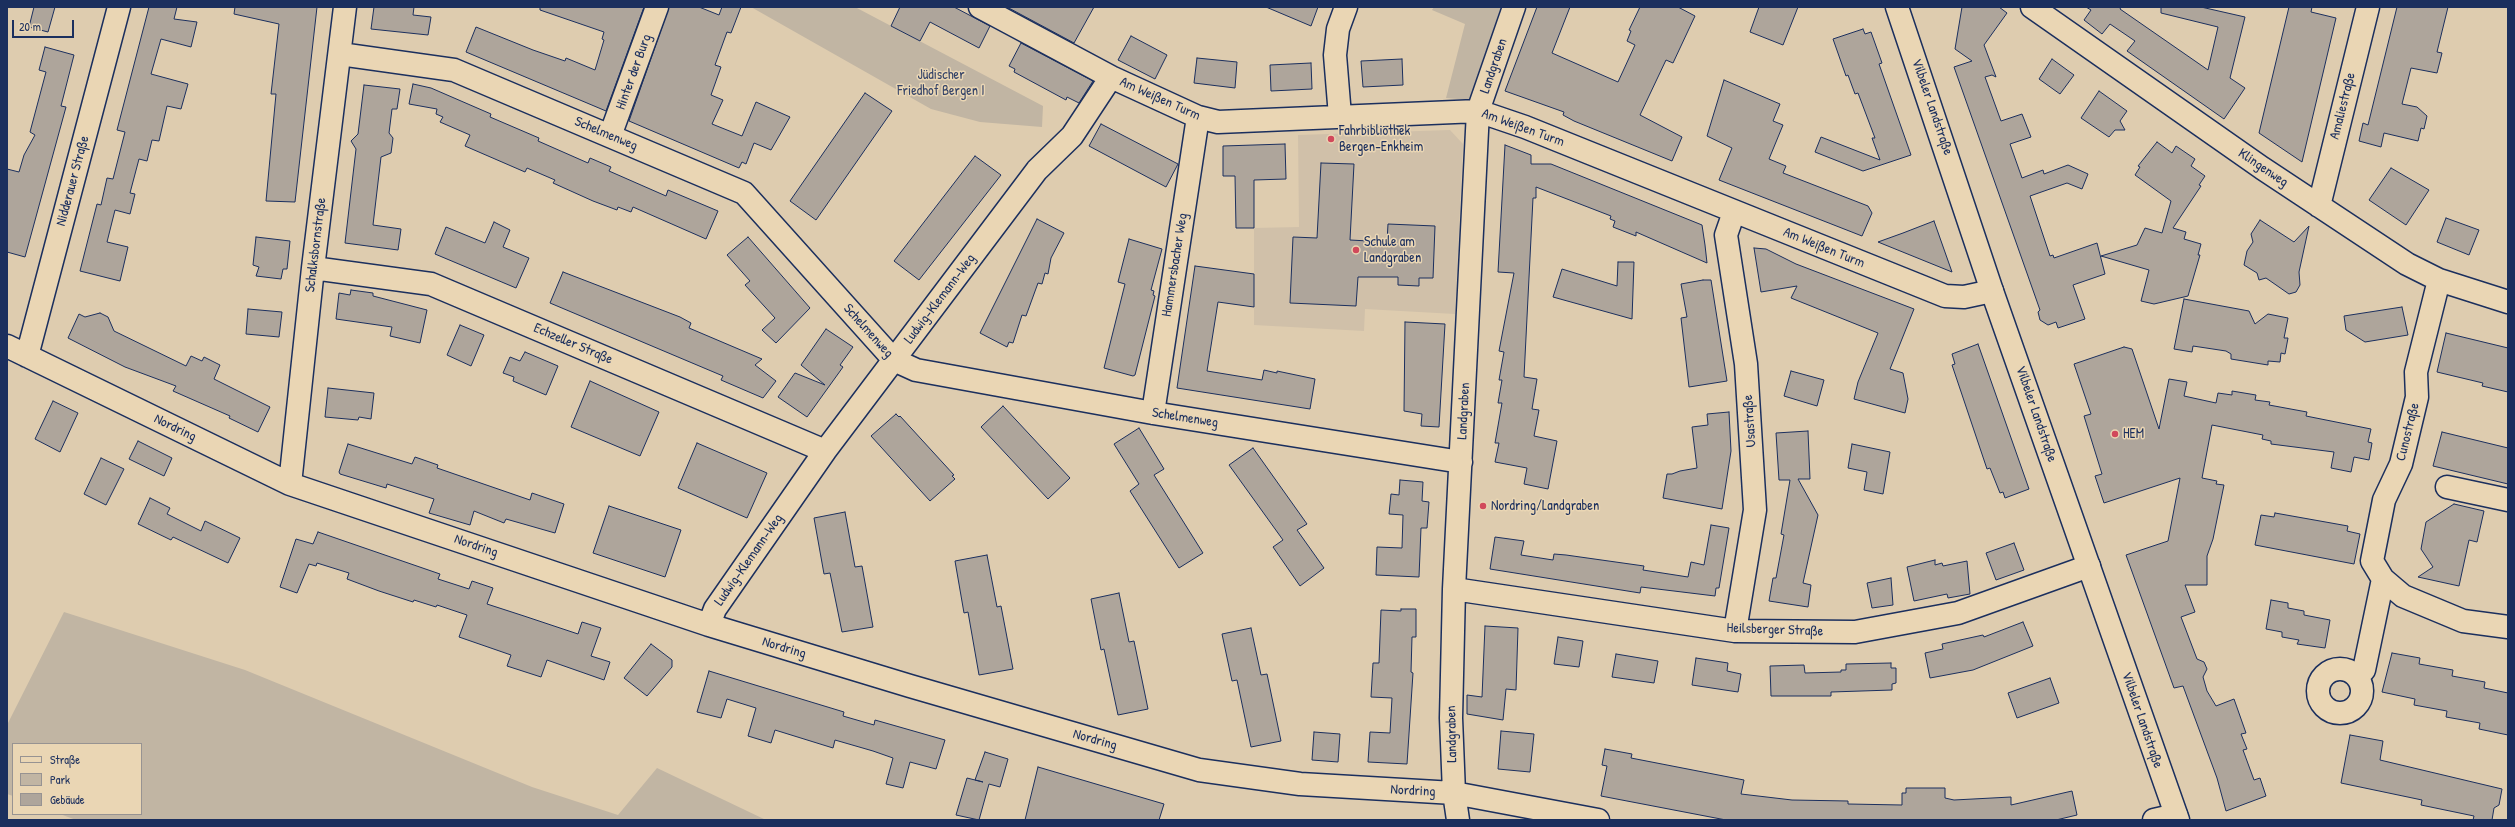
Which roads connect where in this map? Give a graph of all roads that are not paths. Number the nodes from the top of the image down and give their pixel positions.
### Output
1 (119, 7) edge
2 (345, 7) edge
3 (657, 7) edge
4 (980, 7) edge
5 (1346, 7) edge
6 (1514, 7) edge
7 (1897, 7) edge
8 (2032, 7) edge
9 (2368, 7) edge
10 (340, 54) junction
11 (1111, 77) junction
12 (1478, 111) junction
13 (1340, 116) junction
14 (1198, 118) junction
15 (610, 136) junction
16 (2319, 206) junction
17 (1734, 212) junction
18 (313, 268) junction
19 (2439, 280) junction
20 (1992, 291) junction
21 (2508, 302) edge
22 (7, 346) edge
23 (28, 356) junction
24 (894, 360) junction
25 (1153, 413) junction
26 (825, 451) junction
27 (1461, 462) junction
28 (290, 484) junction
29 (2446, 487) dead end
30 (2508, 500) edge
31 (2089, 566) junction
32 (2383, 579) junction
33 (1454, 589) junction
34 (2403, 596) junction
35 (2376, 617) junction
36 (708, 624) junction
37 (2508, 627) edge
38 (1735, 631) junction
39 (2358, 676) dead end
40 (1454, 793) junction
41 (2177, 817) edge
42 (1458, 820) edge
43 (1598, 820) edge
44 (2154, 820) edge

1 - 23 street, Nidderauer Straße
2 - 10 street, Schalksbornstraße
3 - 15 street, Hinter der Burg
4 - 11 street, Am Weißen Turm
5 - 13 street
6 - 12 street, Landgraben
7 - 20 street, Vilbeler Landstraße
8 - 16 street, Klingenweg
9 - 16 street, Amaliestraße
10 - 15 street, Schelmenweg
10 - 18 street, Schalksbornstraße
11 - 14 street, Am Weißen Turm
11 - 24 street, Ludwig-Klemann-Weg
12 - 13 street, Am Weißen Turm
12 - 17 street, Am Weißen Turm
12 - 27 street, Landgraben
13 - 14 street, Am Weißen Turm
14 - 25 street, Hammersbacher Weg
15 - 24 street, Schelmenweg
16 - 19 street, Klingenweg
17 - 20 street, Am Weißen Turm
17 - 38 street, Usastraße
18 - 26 street, Echzeller Straße
18 - 28 street, Schalksbornstraße
19 - 21 street, Klingenweg
19 - 32 street, Cunostraße
20 - 31 street, Vilbeler Landstraße
22 - 23 street, Nordring
23 - 28 street, Nordring
24 - 25 street, Schelmenweg
24 - 26 street, Ludwig-Klemann-Weg
25 - 27 street, Schelmenweg
26 - 36 street, Ludwig-Klemann-Weg
27 - 33 street, Landgraben
28 - 36 street, Nordring
29 - 30 street
31 - 38 street, Heilsberger Straße
31 - 41 street, Vilbeler Landstraße
32 - 34 street, Cunostraße
32 - 35 street
33 - 38 street, Heilsberger Straße
33 - 40 street, Landgraben
34 - 35 street
34 - 37 street, Cunostraße
35 - 39 street
36 - 40 street, Nordring
40 - 42 street, Landgraben
40 - 43 street, Nordring
41 - 44 street

